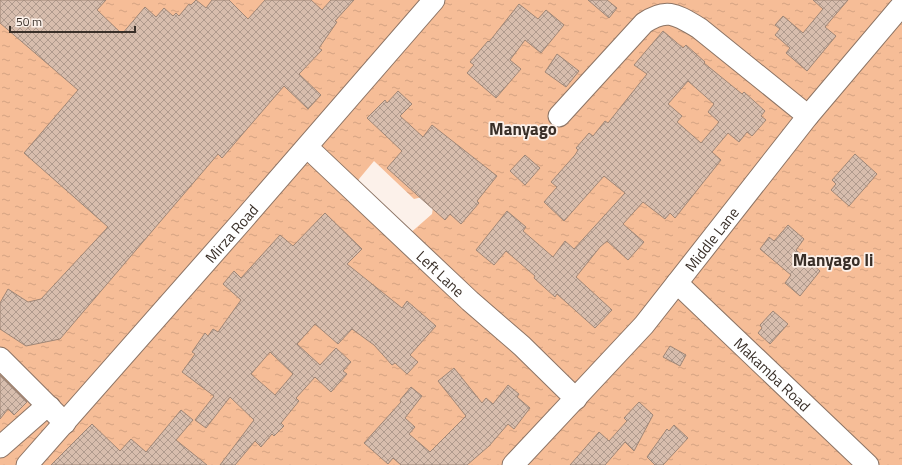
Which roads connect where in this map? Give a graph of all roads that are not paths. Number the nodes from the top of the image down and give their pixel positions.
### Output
1 (434, 0) edge
2 (902, 6) edge
3 (559, 116) dead end
4 (808, 116) junction
5 (307, 147) junction
6 (677, 283) junction
7 (0, 358) edge
8 (576, 399) junction
9 (50, 407) junction
10 (65, 423) junction
11 (0, 447) edge
12 (27, 465) edge
13 (513, 465) edge
14 (868, 465) edge

1 - 5 street, Mirza Road
2 - 4 street, Middle Lane
3 - 4 street
4 - 6 street, Middle Lane
5 - 8 street, Left Lane
5 - 10 street, Mirza Road
6 - 8 street, Middle Lane
6 - 14 street, Makamba Road
7 - 9 street
8 - 13 street, Middle Lane
9 - 10 street
9 - 11 street
10 - 12 street, Mirza Road

